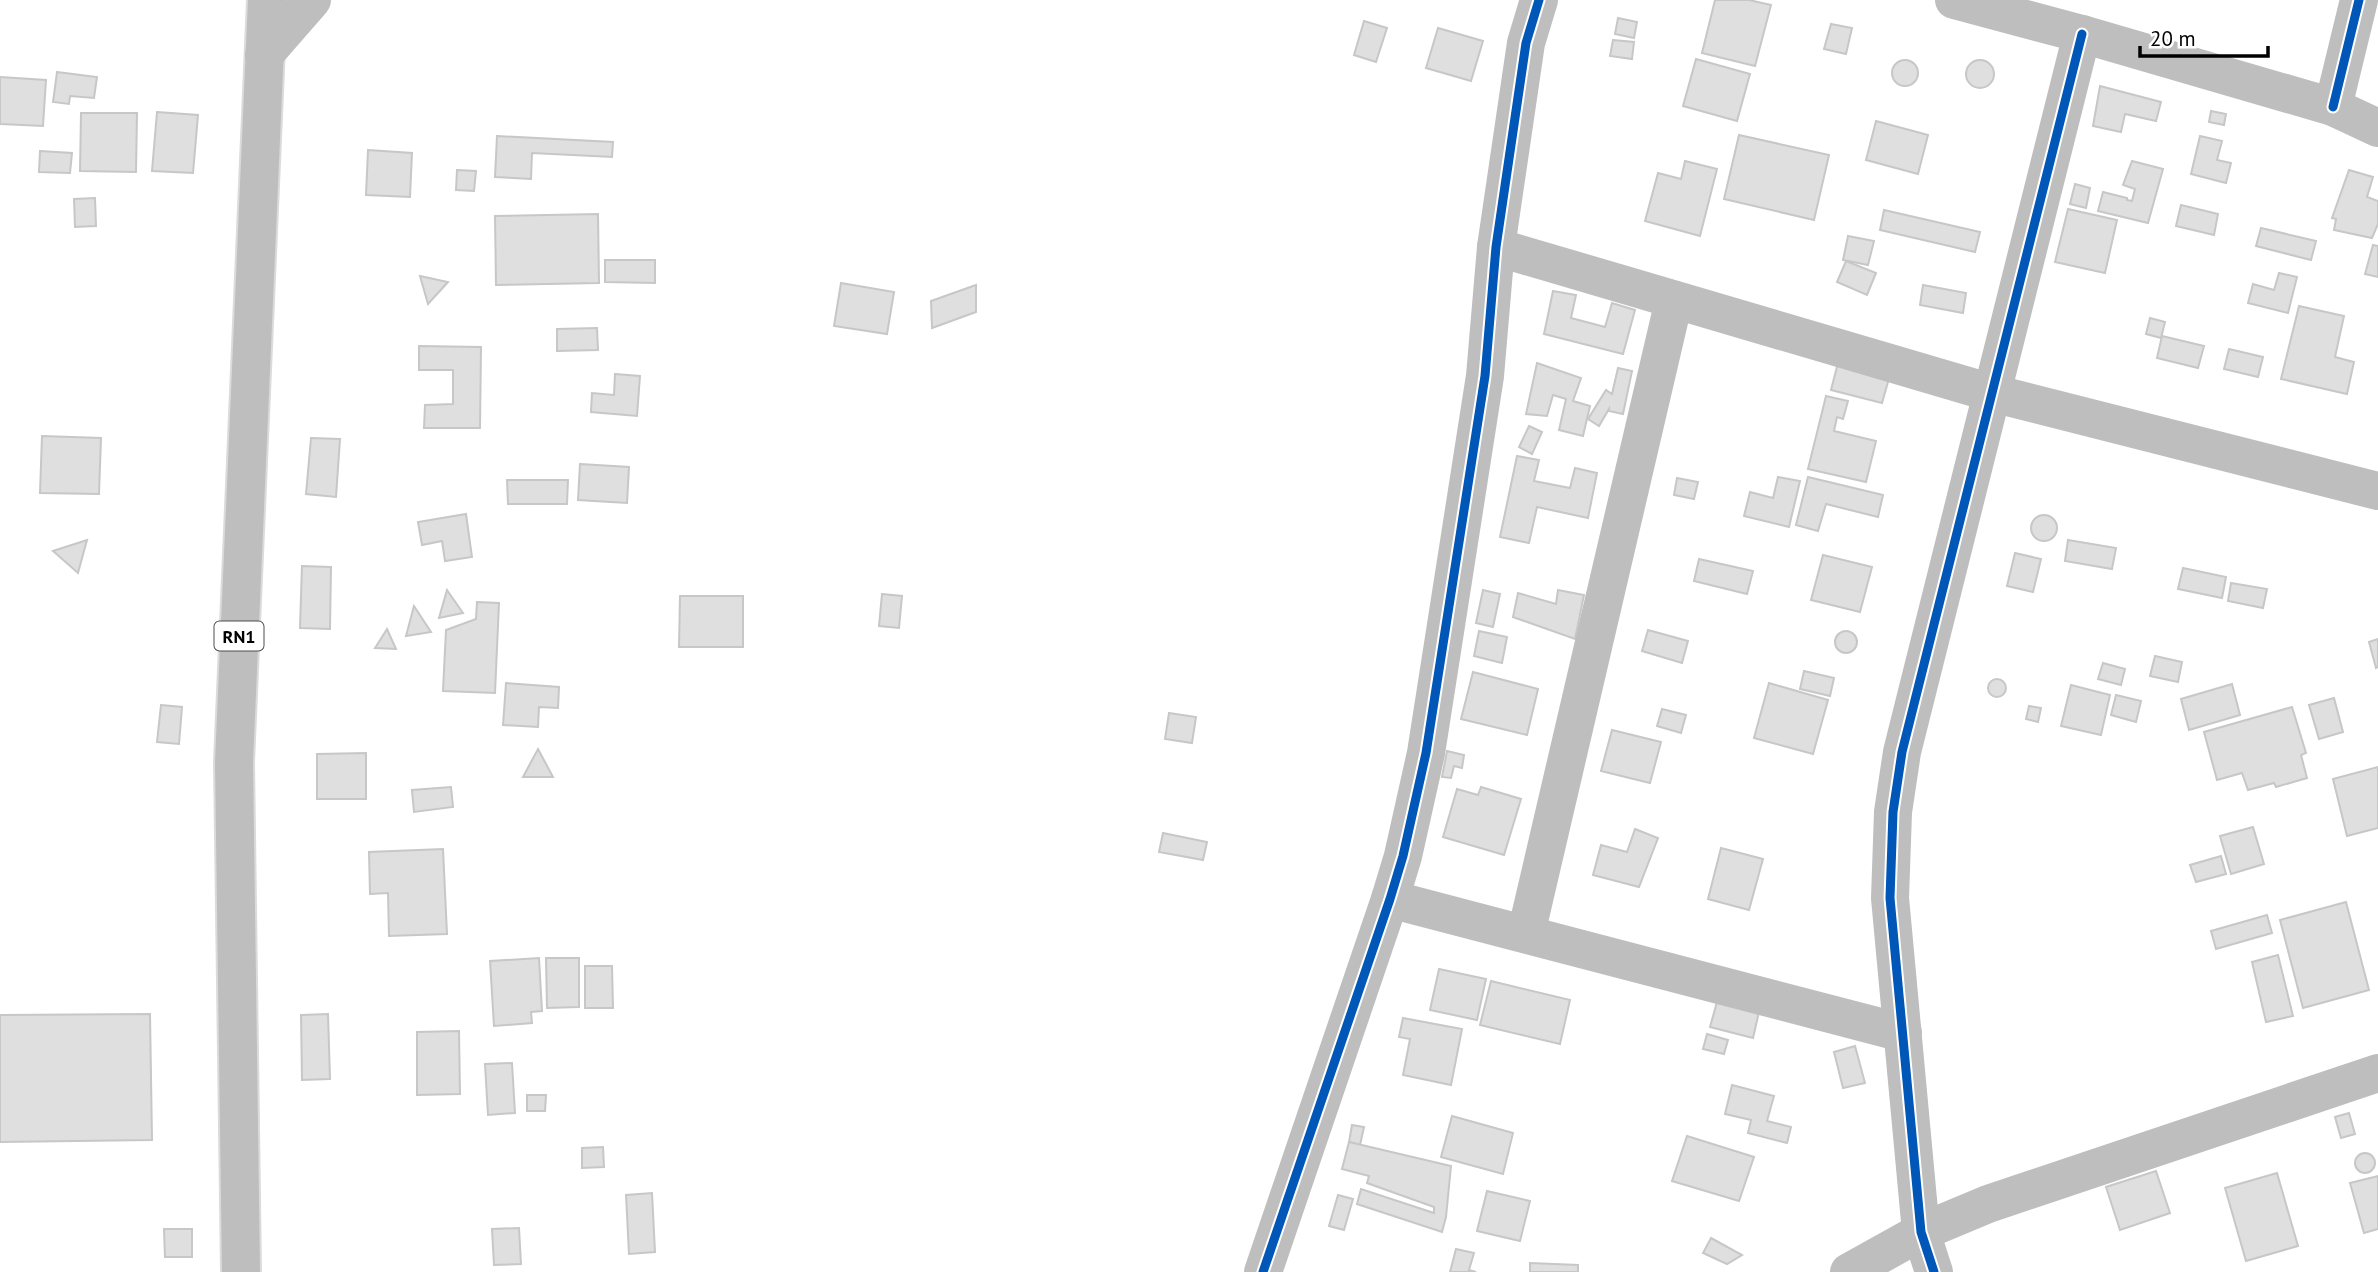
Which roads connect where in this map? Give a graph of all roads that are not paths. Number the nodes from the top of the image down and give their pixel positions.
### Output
1 (267, 0) edge
2 (312, 0) edge
3 (1539, 0) edge
4 (2359, 0) edge
5 (1970, 2) edge
6 (2082, 33) junction
7 (264, 55) junction
8 (2333, 107) junction
9 (2378, 128) edge
10 (1496, 247) junction
11 (1674, 300) junction
12 (1992, 393) junction
13 (2378, 491) edge
14 (1390, 898) junction
15 (1526, 934) junction
16 (1903, 1032) junction
17 (2378, 1073) edge
18 (1921, 1232) junction
19 (241, 1272) edge
20 (1263, 1272) edge
21 (1849, 1272) edge
22 (1934, 1272) edge

1 - 7 main road, RN1
2 - 7 main road
3 - 10 main road
4 - 8 main road
5 - 6 main road
6 - 8 main road
6 - 12 main road
7 - 19 main road, RN1
8 - 9 main road
10 - 11 main road
10 - 14 main road
11 - 12 main road
11 - 15 main road
12 - 13 main road
12 - 16 main road
14 - 15 main road
14 - 20 main road
15 - 16 main road
16 - 18 main road
17 - 18 main road
18 - 21 main road
18 - 22 main road

